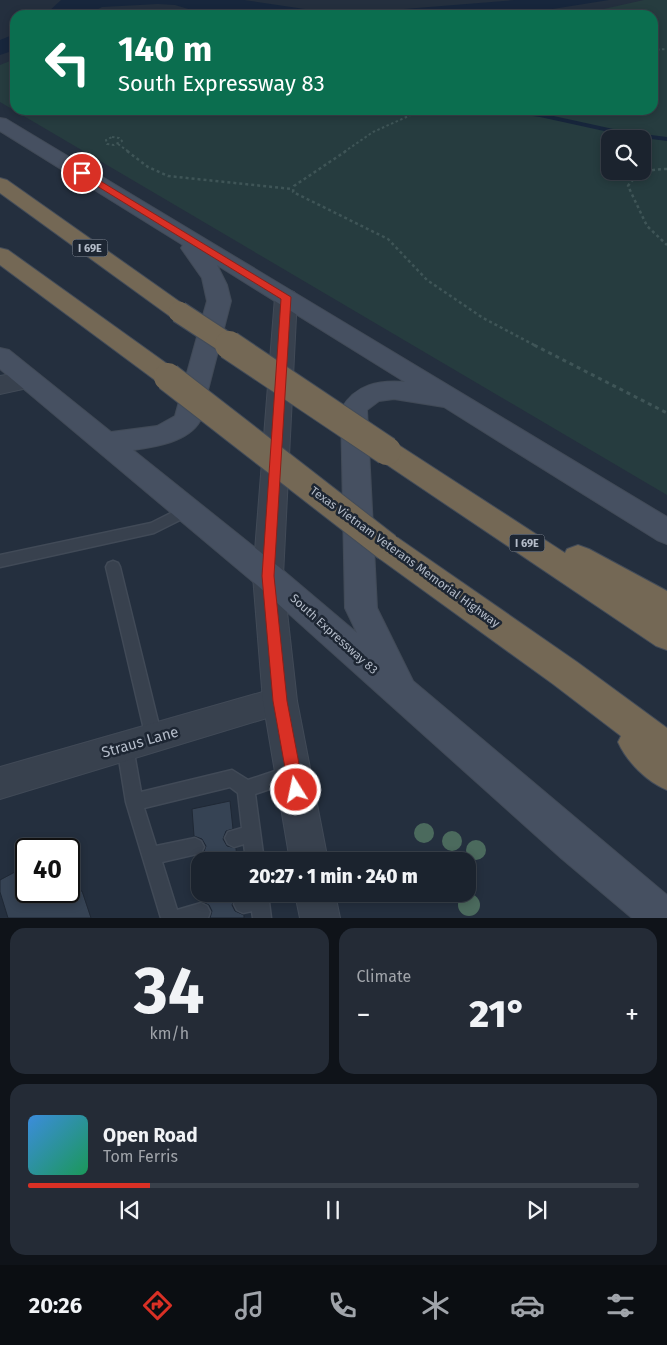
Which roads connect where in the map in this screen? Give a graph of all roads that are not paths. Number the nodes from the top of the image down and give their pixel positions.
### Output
1 (0, 123) edge
2 (0, 184) edge
3 (179, 234) junction
4 (0, 255) edge
5 (286, 297) junction
6 (0, 356) edge
7 (28, 380) junction
8 (0, 385) edge
9 (458, 402) junction
10 (104, 443) junction
11 (387, 451) junction
12 (187, 510) junction
13 (667, 532) edge
14 (0, 561) edge
15 (113, 567) dead end
16 (268, 576) junction
17 (667, 607) edge
18 (667, 636) edge
19 (565, 673) junction
20 (404, 696) junction
21 (280, 701) junction
22 (154, 738) junction
23 (126, 747) junction
24 (667, 749) edge
25 (667, 772) edge
26 (293, 773) junction
27 (0, 783) edge
28 (246, 788) junction
29 (134, 802) junction
30 (252, 834) junction
31 (234, 838) dead end
32 (195, 847) dead end
33 (254, 852) edge
34 (307, 852) edge
35 (150, 856) junction
36 (317, 902) edge
37 (202, 912) dead end
38 (170, 918) edge
39 (180, 918) edge
40 (320, 918) edge
41 (664, 918) edge

1 - 3 main road
2 - 11 highway, I 69E, bridge
3 - 5 main road
3 - 10 main road
4 - 19 highway, Texas Vietnam Veterans Memorial Highway, bridge
5 - 9 main road
5 - 16 street
6 - 7 main road, South Expressway 83
7 - 8 street
7 - 10 main road, South Expressway 83
9 - 13 main road
9 - 20 main road
10 - 12 main road, South Expressway 83
11 - 17 highway
11 - 18 highway, I 69E
12 - 14 lane
12 - 16 main road, South Expressway 83
15 - 22 lane
16 - 20 main road, South Expressway 83
16 - 21 street
19 - 24 highway, Texas Vietnam Veterans Memorial Highway
19 - 25 highway
20 - 41 main road, South Expressway 83
21 - 22 street, Straus Lane
21 - 26 street
22 - 23 street, Straus Lane
23 - 27 street, Straus Lane
23 - 29 lane
26 - 28 lane
26 - 34 street
28 - 29 lane
28 - 30 lane
29 - 35 lane
30 - 31 lane
30 - 33 lane
32 - 35 lane
35 - 38 lane
36 - 40 street
37 - 39 lane

